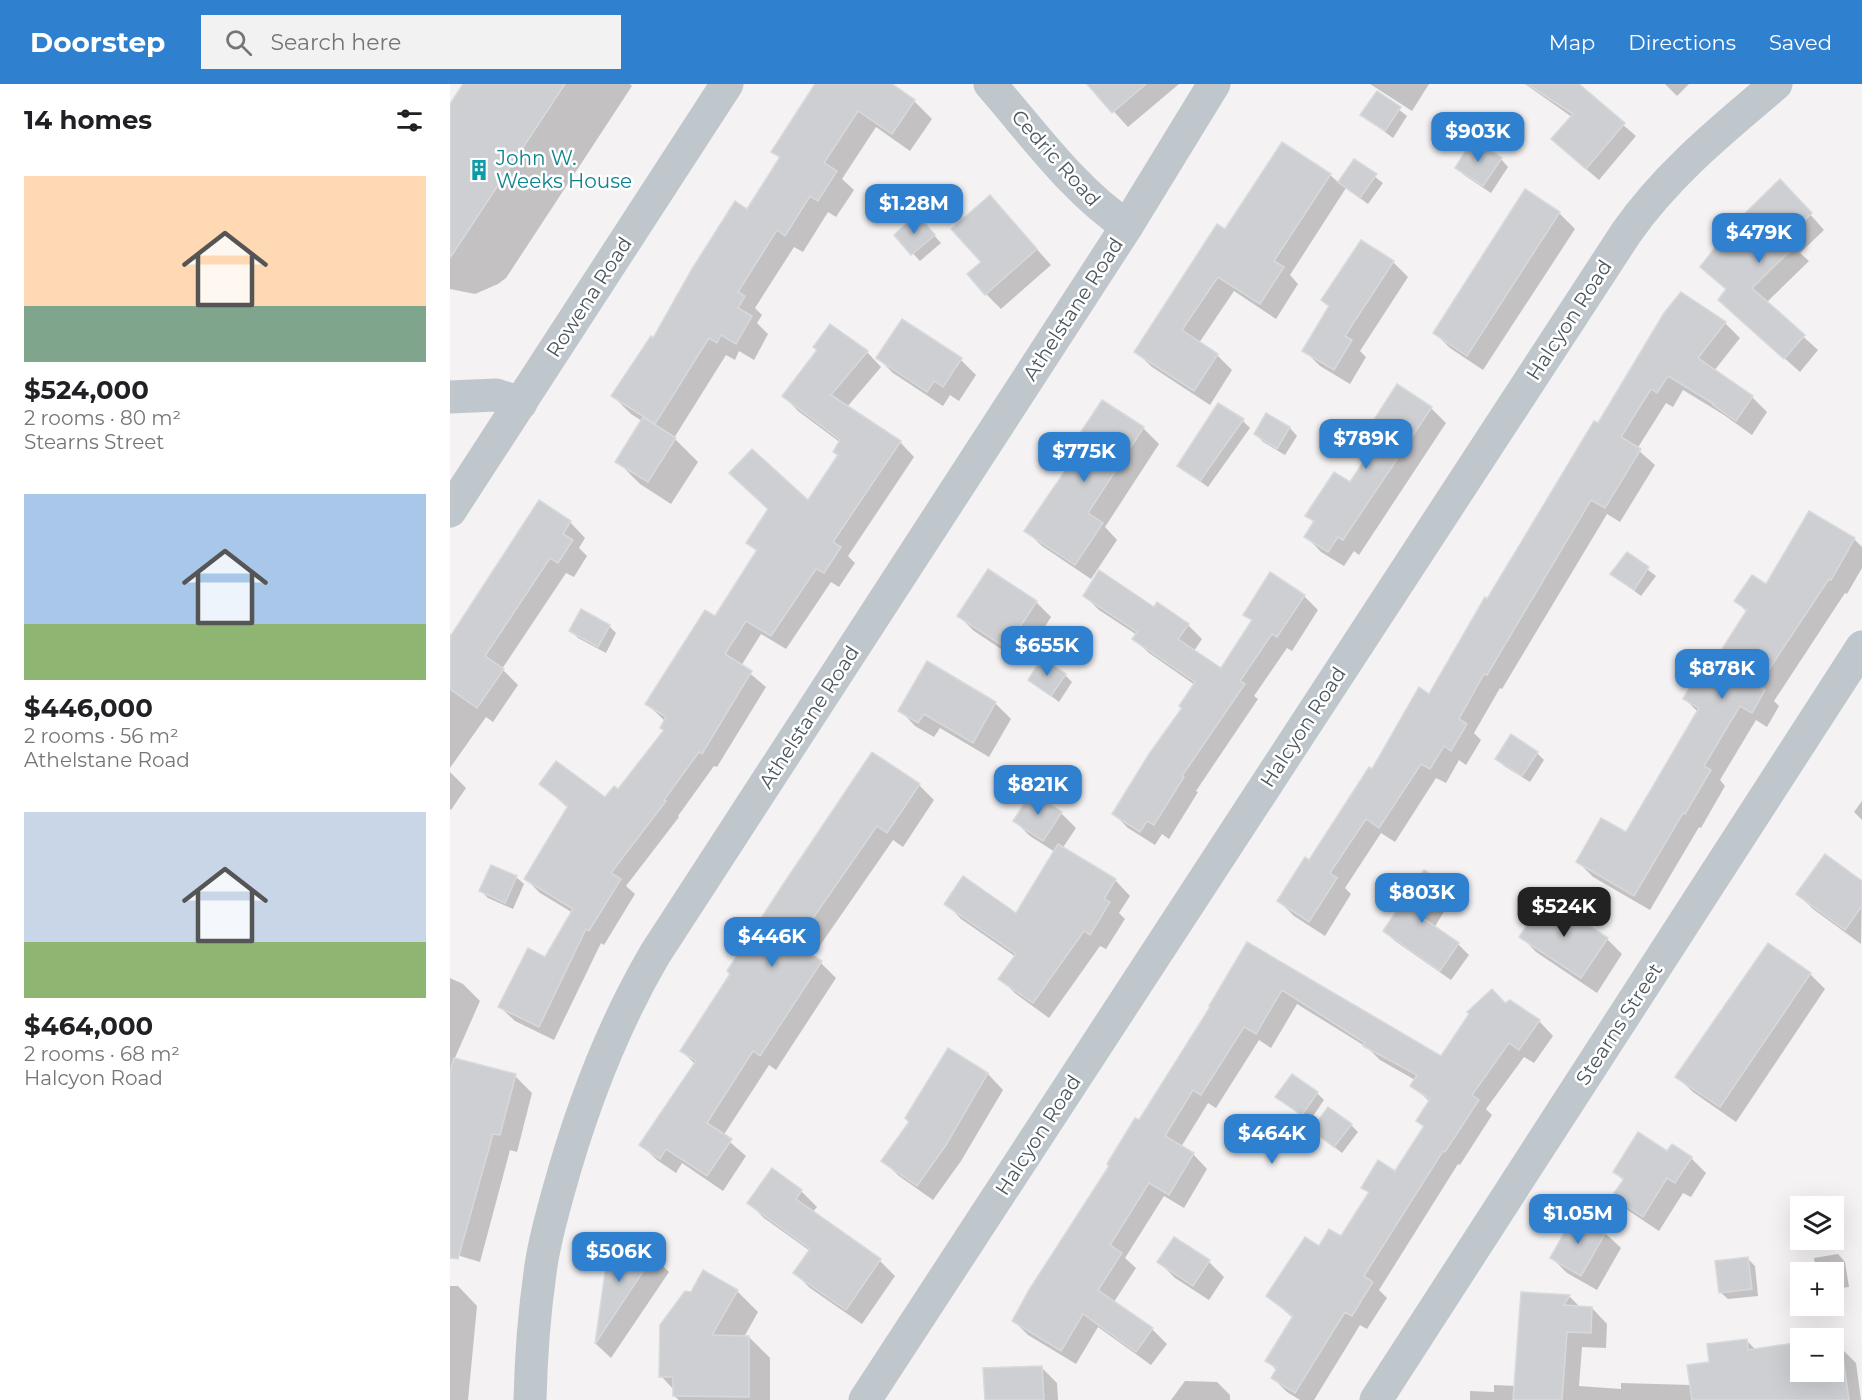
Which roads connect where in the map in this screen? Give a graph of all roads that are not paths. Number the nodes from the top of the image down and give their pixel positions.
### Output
1 (727, 84) edge
2 (990, 84) edge
3 (1214, 84) edge
4 (1776, 84) edge
5 (1127, 226) junction
6 (450, 398) edge
7 (521, 403) junction
8 (450, 511) edge
9 (1862, 647) edge
10 (530, 1400) edge
11 (865, 1400) edge
12 (1376, 1400) edge

1 - 7 street, Rowena Road
2 - 5 street, Cedric Road
3 - 5 street, Athelstane Road
4 - 11 street, Halcyon Road
5 - 10 street, Athelstane Road
6 - 7 street
7 - 8 street, Rowena Road
9 - 12 street, Stearns Street

